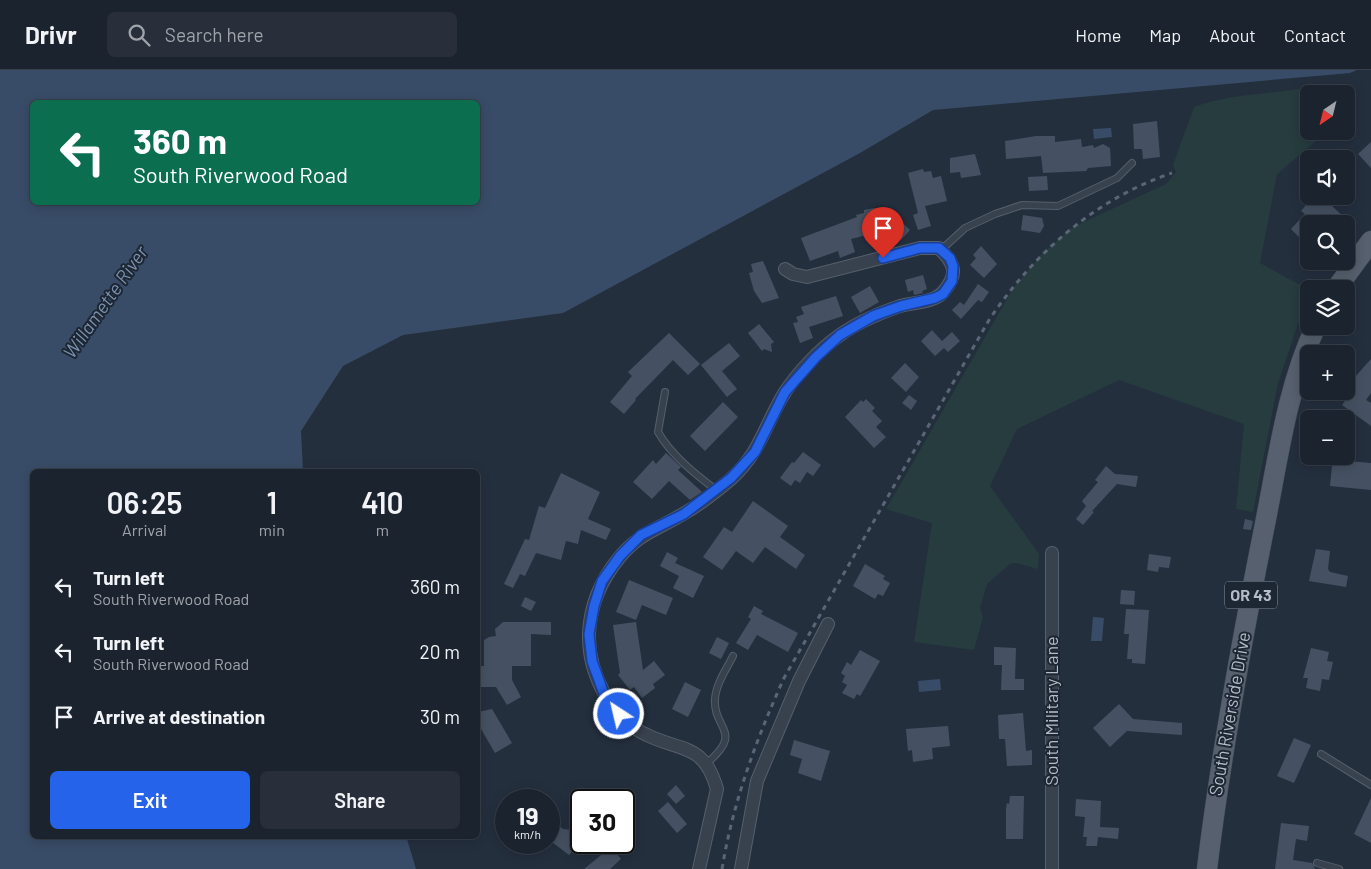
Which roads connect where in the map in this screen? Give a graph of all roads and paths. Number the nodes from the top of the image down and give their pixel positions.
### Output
1 (1132, 163) dead end
2 (1371, 241) edge
3 (941, 250) junction
4 (785, 269) dead end
5 (1343, 280) edge
6 (1313, 335) edge
7 (665, 392) dead end
8 (716, 490) junction
9 (1052, 553) dead end
10 (828, 624) dead end
11 (733, 656) dead end
12 (1321, 754) dead end
13 (706, 764) junction
14 (1371, 785) edge
15 (1316, 863) dead end
16 (699, 869) edge
17 (740, 869) edge
18 (1052, 869) edge
19 (1206, 869) edge
20 (1339, 869) edge

1 - 3 lane
2 - 5 main road
3 - 4 street
3 - 8 street
6 - 19 main road, South Riverside Drive / OR 43
7 - 8 lane
8 - 13 street
9 - 18 street, South Military Lane
10 - 17 street
11 - 13 lane
12 - 14 lane
13 - 16 street
15 - 20 lane

